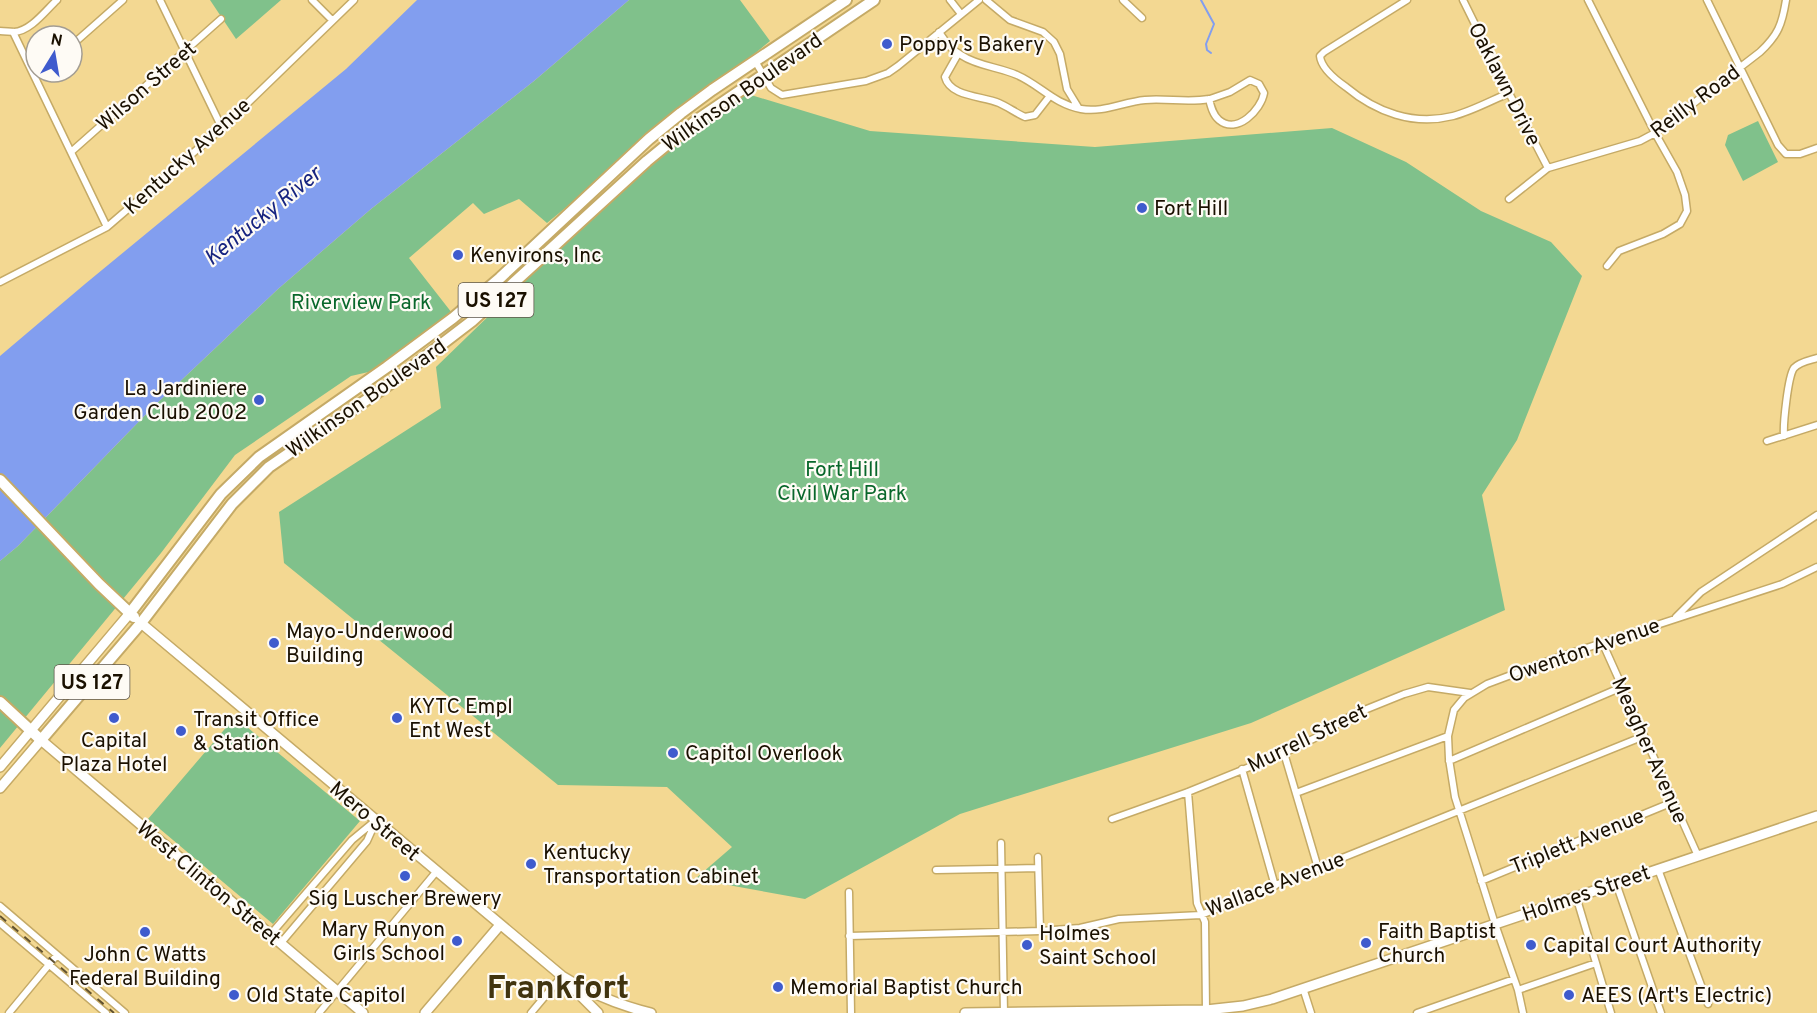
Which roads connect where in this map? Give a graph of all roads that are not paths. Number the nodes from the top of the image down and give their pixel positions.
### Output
1 (57, 0) edge
2 (123, 0) edge
3 (160, 0) edge
4 (312, 0) edge
5 (354, 0) edge
6 (846, 0) edge
7 (874, 0) edge
8 (950, 0) edge
9 (979, 0) edge
10 (986, 0) edge
11 (1123, 0) edge
12 (1407, 0) edge
13 (1463, 0) edge
14 (1588, 0) edge
15 (1707, 0) edge
16 (1786, 0) edge
17 (961, 14) junction
18 (1142, 18) dead end
19 (221, 19) dead end
20 (332, 20) junction
21 (0, 31) edge
22 (939, 32) junction
23 (13, 33) junction
24 (84, 34) edge
25 (185, 52) junction
26 (24, 54) edge
27 (958, 54) junction
28 (755, 61) junction
29 (1740, 67) junction
30 (762, 74) junction
31 (39, 84) edge
32 (1509, 93) junction
33 (1070, 95) junction
34 (1049, 97) junction
35 (1209, 99) junction
36 (1061, 102) junction
37 (1080, 109) junction
38 (222, 128) junction
39 (1654, 133) junction
40 (1817, 148) edge
41 (70, 152) junction
42 (1548, 168) junction
43 (1509, 199) dead end
44 (107, 226) junction
45 (1607, 266) dead end
46 (0, 282) edge
47 (1817, 358) edge
48 (1817, 425) edge
49 (1784, 436) junction
50 (1767, 441) dead end
51 (0, 480) edge
52 (1817, 515) edge
53 (1817, 567) edge
54 (130, 613) junction
55 (1674, 620) junction
56 (141, 623) junction
57 (1603, 644) junction
58 (1622, 687) junction
59 (1471, 693) junction
60 (0, 702) edge
61 (31, 730) junction
62 (1448, 736) junction
63 (1644, 736) junction
64 (41, 740) junction
65 (1284, 753) junction
66 (1449, 761) junction
67 (0, 767) edge
68 (1242, 769) junction
69 (0, 788) edge
70 (1188, 792) junction
71 (1296, 793) junction
72 (1673, 802) junction
73 (1459, 810) junction
74 (1817, 816) edge
75 (1112, 819) dead end
76 (376, 821) junction
77 (1001, 843) dead end
78 (1698, 856) junction
79 (1038, 857) dead end
80 (1038, 868) junction
81 (1318, 868) junction
82 (1001, 869) junction
83 (1658, 869) junction
84 (936, 870) dead end
85 (436, 872) junction
86 (1481, 881) junction
87 (1616, 883) junction
88 (1275, 886) junction
89 (849, 892) dead end
90 (1576, 896) junction
91 (0, 906) edge
92 (1201, 915) junction
93 (0, 923) edge
94 (1495, 924) junction
95 (500, 925) junction
96 (1040, 931) junction
97 (1003, 932) junction
98 (270, 935) junction
99 (849, 936) junction
100 (280, 944) junction
101 (57, 955) junction
102 (1596, 963) junction
103 (49, 965) junction
104 (562, 976) junction
105 (1514, 979) junction
106 (1303, 988) junction
107 (1518, 990) junction
108 (337, 991) junction
109 (1708, 1004) dead end
110 (117, 1007) junction
111 (1206, 1010) junction
112 (1004, 1012) edge
113 (1134, 1012) edge
114 (9, 1013) edge
115 (106, 1013) edge
116 (112, 1013) edge
117 (125, 1013) edge
118 (319, 1013) edge
119 (363, 1013) edge
120 (425, 1013) edge
121 (531, 1013) edge
122 (598, 1013) edge
123 (651, 1013) edge
124 (851, 1013) edge
125 (964, 1013) edge
126 (1311, 1013) edge
127 (1417, 1013) edge
128 (1523, 1013) edge
129 (1611, 1013) edge
130 (1661, 1013) edge

1 - 23 street
2 - 24 street
3 - 25 street
4 - 20 street
5 - 20 street, Kentucky Avenue
6 - 28 highway, Wilkinson Boulevard / US 127
7 - 30 highway, Wilkinson Boulevard / US 127
8 - 17 street
9 - 17 street
10 - 33 street
11 - 18 street
12 - 32 street
13 - 32 street, Oaklawn Drive
14 - 39 street
15 - 29 street
16 - 29 street, Reilly Road
17 - 22 street
19 - 25 street, Wilson Street
20 - 38 street, Kentucky Avenue
21 - 23 street
22 - 27 street
22 - 30 street
23 - 26 street
25 - 38 street
25 - 41 street, Wilson Street
27 - 34 street
27 - 34 street
28 - 30 street
28 - 54 highway, Wilkinson Boulevard / US 127
29 - 39 street, Reilly Road
29 - 40 street
30 - 56 highway, Wilkinson Boulevard / US 127
31 - 41 street
32 - 42 street, Oaklawn Drive
33 - 36 street
33 - 37 street
34 - 36 street
35 - 35 street
35 - 37 street
36 - 37 street
38 - 44 street, Kentucky Avenue
39 - 42 street, Reilly Road
39 - 45 street
41 - 44 street
42 - 43 street, Reilly Road
44 - 46 street, Kentucky Avenue
47 - 49 street
48 - 49 street
49 - 50 street
51 - 54 highway
52 - 55 street
53 - 55 street, Owenton Avenue
54 - 56 highway
54 - 61 main road, Wilkinson Boulevard
55 - 57 street, Owenton Avenue
56 - 64 highway, Wilkinson Boulevard / US 127
56 - 76 main road, Mero Street
57 - 58 street, Meagher Avenue
57 - 59 street, Owenton Avenue
58 - 63 street, Meagher Avenue
58 - 66 street
59 - 62 street, Owenton Avenue
59 - 65 street, Murrell Street
60 - 61 highway
61 - 64 highway
61 - 67 main road, Wilkinson Boulevard
62 - 66 street, Owenton Avenue
62 - 71 street
63 - 72 street, Meagher Avenue
63 - 73 street, Wallace Avenue
64 - 69 main road, Wilkinson Boulevard
64 - 98 main road, West Clinton Street
65 - 68 street, Murrell Street
65 - 71 street
66 - 73 street, Owenton Avenue
68 - 70 street, Murrell Street
68 - 88 street
70 - 75 street, Murrell Street
70 - 92 street
71 - 81 street
72 - 78 street, Meagher Avenue
72 - 86 street, Triplett Avenue
73 - 81 street, Wallace Avenue
73 - 86 street, Owenton Avenue
74 - 78 main road, Holmes Street
76 - 85 main road, Mero Street
76 - 98 street
76 - 100 street
77 - 82 street
78 - 83 main road, Holmes Street
79 - 80 street
80 - 82 street
80 - 96 street
81 - 88 street, Wallace Avenue
82 - 84 street
82 - 97 street
83 - 87 main road, Holmes Street
83 - 109 street
85 - 95 main road, Mero Street
85 - 108 street
86 - 94 street, Owenton Avenue
87 - 90 main road, Holmes Street
87 - 130 street
88 - 92 street, Wallace Avenue
89 - 99 street
90 - 94 main road, Holmes Street
90 - 102 street
91 - 101 street
92 - 96 street, Wallace Avenue
92 - 111 street
93 - 103 street
94 - 105 street, Owenton Avenue
94 - 106 main road, Holmes Street
95 - 104 main road, Mero Street
95 - 120 main road
96 - 97 street, Wallace Avenue
97 - 99 street, Wallace Avenue
97 - 112 street
98 - 100 main road, West Clinton Street
99 - 124 street
100 - 108 main road, West Clinton Street
101 - 103 street
101 - 110 street
102 - 107 street
102 - 129 street
103 - 114 street
103 - 115 street
104 - 121 street
104 - 122 main road
104 - 123 main road, Mero Street
105 - 107 street, Owenton Avenue
105 - 127 street
106 - 111 main road, Holmes Street
106 - 126 street
107 - 128 street, Owenton Avenue
108 - 118 street
108 - 119 main road, West Clinton Street
110 - 116 street
110 - 117 street
111 - 113 main road, Holmes Street
112 - 113 main road, Holmes Street
112 - 125 main road, Holmes Street

